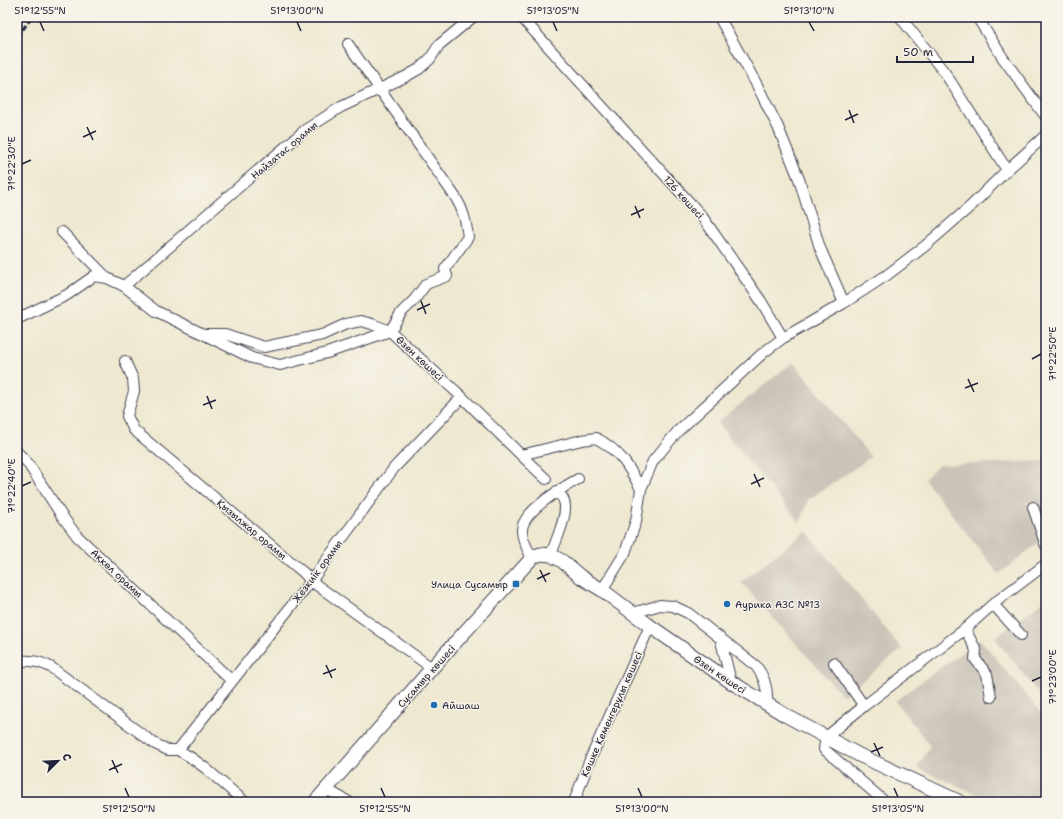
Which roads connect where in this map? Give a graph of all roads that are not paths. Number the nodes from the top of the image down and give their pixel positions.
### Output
1 (473, 17) edge
2 (521, 17) edge
3 (719, 17) edge
4 (900, 17) edge
5 (977, 17) edge
6 (348, 44) dead end
7 (380, 89) junction
8 (1046, 117) edge
9 (1046, 135) edge
10 (1007, 170) junction
11 (62, 232) dead end
12 (106, 278) junction
13 (124, 286) junction
14 (844, 303) junction
15 (17, 319) edge
16 (390, 331) junction
17 (202, 334) junction
18 (782, 338) junction
19 (125, 361) dead end
20 (462, 397) junction
21 (17, 452) edge
22 (521, 454) junction
23 (546, 479) dead end
24 (578, 479) dead end
25 (641, 489) junction
26 (557, 491) junction
27 (1033, 507) dead end
28 (1046, 546) edge
29 (541, 556) junction
30 (1046, 564) edge
31 (311, 581) junction
32 (602, 590) junction
33 (993, 604) junction
34 (633, 613) junction
35 (650, 626) junction
36 (965, 629) junction
37 (1021, 635) dead end
38 (720, 637) junction
39 (17, 661) edge
40 (834, 663) dead end
41 (432, 668) junction
42 (232, 681) junction
43 (731, 682) junction
44 (991, 697) dead end
45 (767, 704) junction
46 (864, 706) junction
47 (826, 737) junction
48 (178, 750) junction
49 (326, 789) junction
50 (245, 802) edge
51 (315, 802) edge
52 (349, 802) edge
53 (574, 802) edge
54 (884, 802) edge
55 (960, 802) edge

1 - 7 street, Найзатас орамы
2 - 18 street, 126 көшесі
3 - 14 street
4 - 10 street
5 - 8 street
6 - 7 street
7 - 13 street, Найзатас орамы
7 - 16 street
9 - 10 street
10 - 14 street
11 - 12 street
12 - 13 street
12 - 15 street
13 - 17 street
14 - 18 street
16 - 17 street, Өзен көшесі
16 - 17 street
16 - 20 street, Өзен көшесі
18 - 25 street
19 - 31 street, Қызылжар орамы
20 - 22 street, Өзен көшесі
20 - 31 street, Жезкиік орамы
21 - 42 street, Ақкөл орамы
22 - 23 street, Өзен көшесі
22 - 25 street
24 - 26 street
25 - 32 street
26 - 29 street
26 - 29 street
27 - 28 street
29 - 32 main road, Өзен көшесі
29 - 41 main road, Сусамыр көшесі
30 - 33 street
31 - 41 street, Қызылжар орамы
31 - 42 street, Жезкиік орамы
32 - 34 main road, Өзен көшесі
33 - 36 street
33 - 37 street
34 - 35 main road, Өзен көшесі
34 - 38 street
35 - 43 main road, Өзен көшесі
35 - 53 street, Көшке Кеменгерұлы көшесі
36 - 44 street
36 - 46 street
38 - 43 street
38 - 45 street
39 - 48 street
40 - 46 street
41 - 49 main road, Сусамыр көшесі
42 - 48 street, Жезкиік орамы
43 - 45 main road, Өзен көшесі
45 - 47 main road, Өзен көшесі
46 - 47 street
47 - 54 street
47 - 55 main road, Өзен көшесі
48 - 50 street
49 - 51 main road, Сусамыр көшесі
49 - 52 street

